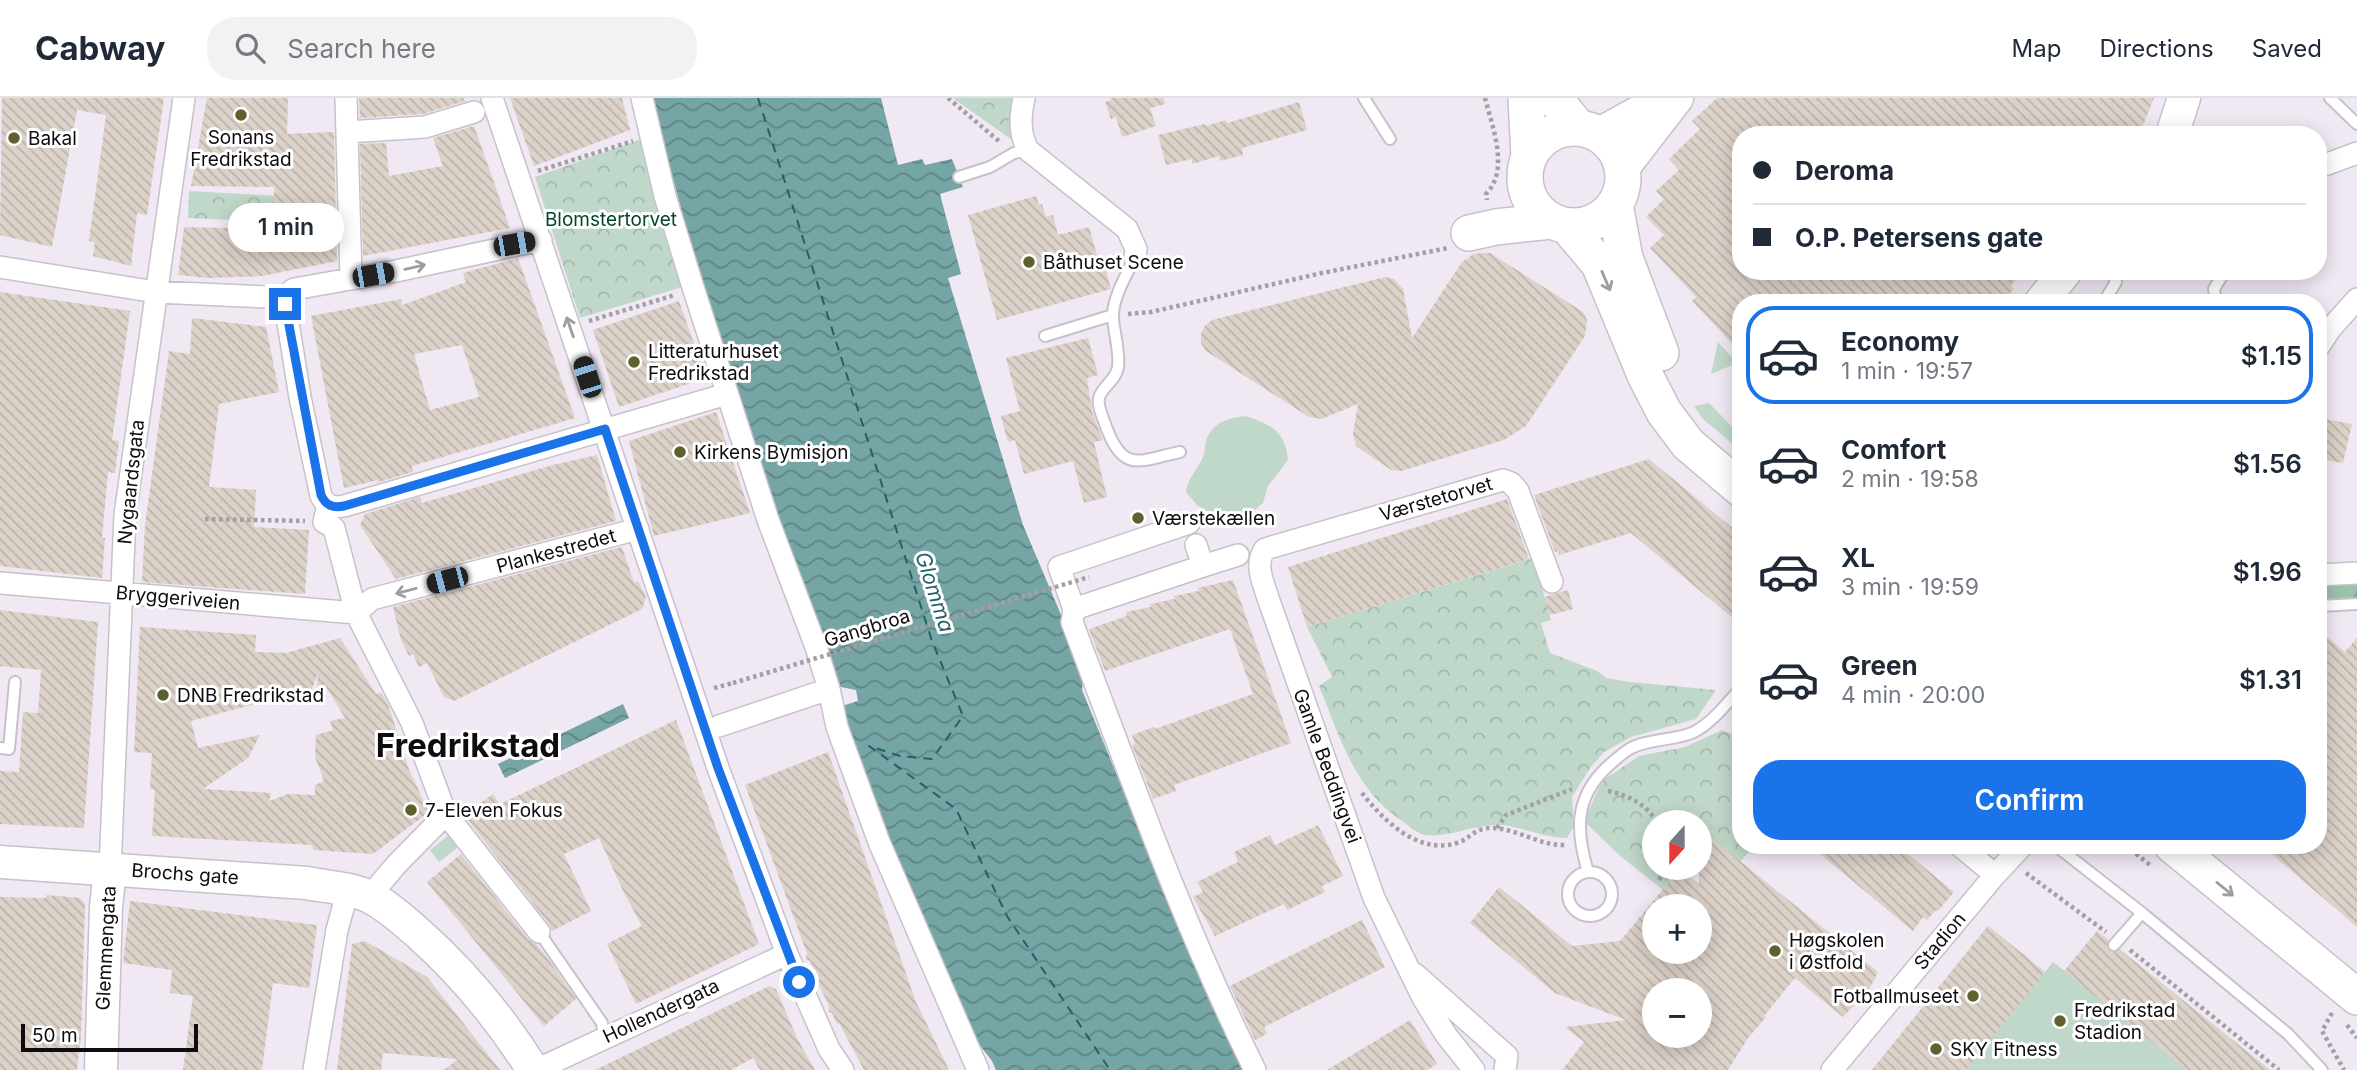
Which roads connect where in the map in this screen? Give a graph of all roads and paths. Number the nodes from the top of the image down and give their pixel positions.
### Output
1 (184, 98) edge
2 (346, 98) edge
3 (492, 98) edge
4 (642, 98) edge
5 (948, 98) edge
6 (1024, 98) edge
7 (1364, 98) edge
8 (1485, 98) edge
9 (1526, 98) edge
10 (1555, 98) edge
11 (1665, 98) edge
12 (1677, 98) edge
13 (2184, 98) edge
14 (2330, 98) edge
15 (474, 112) dead end
16 (2357, 124) edge
17 (2175, 126) edge
18 (1588, 131) junction
19 (347, 132) junction
20 (650, 136) junction
21 (1390, 139) dead end
22 (1021, 152) junction
23 (2357, 153) edge
24 (2327, 164) edge
25 (1623, 168) junction
26 (1527, 170) junction
27 (530, 173) dead end
28 (959, 177) dead end
29 (1488, 205) dead end
30 (1615, 205) junction
31 (1559, 223) junction
32 (541, 240) junction
33 (1457, 247) dead end
34 (1135, 258) joint
35 (0, 267) edge
36 (351, 279) junction
37 (2059, 280) edge
38 (156, 292) junction
39 (2047, 294) edge
40 (673, 295) dead end
41 (2357, 299) edge
42 (276, 300) junction
43 (1113, 314) junction
44 (582, 323) dead end
45 (2327, 334) edge
46 (1045, 335) dead end
47 (727, 394) junction
48 (605, 429) junction
49 (1180, 453) dead end
50 (1732, 453) edge
51 (1732, 481) edge
52 (332, 511) junction
53 (205, 519) dead end
54 (1189, 523) dead end
55 (638, 529) junction
56 (1196, 545) dead end
57 (1238, 555) dead end
58 (1261, 556) joint
59 (1203, 566) junction
60 (2357, 573) edge
61 (2327, 575) edge
62 (1089, 577) dead end
63 (1552, 582) dead end
64 (0, 583) edge
65 (122, 593) junction
66 (2357, 604) edge
67 (2327, 606) edge
68 (1074, 609) junction
69 (356, 613) junction
70 (15, 682) dead end
71 (829, 689) junction
72 (707, 690) dead end
73 (1732, 697) edge
74 (719, 726) dead end
75 (0, 748) edge
76 (1330, 775) junction
77 (446, 814) junction
78 (1580, 844) junction
79 (1989, 854) edge
80 (2067, 854) edge
81 (2182, 854) edge
82 (2220, 854) edge
83 (2009, 860) edge
84 (0, 862) edge
85 (110, 869) junction
86 (1588, 872) junction
87 (358, 893) junction
88 (2142, 913) junction
89 (539, 932) joint
90 (2116, 943) junction
91 (787, 954) junction
92 (2357, 968) edge
93 (1411, 970) junction
94 (2345, 1004) edge
95 (604, 1037) junction
96 (101, 1070) edge
97 (314, 1070) edge
98 (534, 1070) edge
99 (843, 1070) edge
100 (978, 1070) edge
101 (1255, 1070) edge
102 (1474, 1070) edge
103 (1505, 1070) edge
104 (1832, 1070) edge
105 (2279, 1070) edge
106 (2322, 1070) edge
107 (2344, 1070) edge

1 - 38 street, Nygaardsgata
2 - 19 street
3 - 32 street
4 - 20 street
5 - 22 path
6 - 22 street
7 - 21 lane
8 - 29 path
9 - 26 main road
10 - 18 main road
11 - 18 street
12 - 25 street
13 - 17 street
14 - 16 lane
15 - 19 street
18 - 25 main road
18 - 26 main road
19 - 36 street
20 - 27 path
20 - 47 street
22 - 28 lane
22 - 34 street
23 - 24 street
25 - 30 main road
26 - 31 main road
26 - 31 main road
30 - 31 main road
30 - 50 main road
31 -> 51 main road
36 -> 32 street
48 -> 32 street
33 - 43 path
34 - 43 lane
35 - 38 street
36 - 42 street
37 - 39 street
38 - 42 street
38 - 65 street, Nygaardsgata
40 - 44 path
41 - 45 street
42 - 52 street
43 - 46 lane
43 - 49 lane
47 - 48 street
47 - 71 street
48 - 52 street
48 - 55 street
52 - 53 path
52 - 69 street
54 - 68 street
55 -> 69 street, Plankestredet
55 - 91 street
56 - 59 street
57 - 59 street
58 - 63 street, Værstetorvet
58 - 76 street, Gamle Beddingvei
59 - 68 street
60 - 61 street
62 - 72 path, Gangbroa, bridge
64 - 65 street, Bryggeriveien
65 - 69 street, Bryggeriveien
65 - 85 street, Nygaardsgata
66 - 67 lane
68 - 101 street
69 - 77 street
70 - 75 lane
71 - 74 street
71 - 100 street
73 - 78 lane
76 - 78 path
76 - 93 street, Gamle Beddingvei
77 - 87 street
77 - 89 street
78 - 86 lane
79 - 83 street
80 - 88 lane
81 -> 94 main road
82 - 92 main road
83 - 90 path
83 - 104 street, Stadion
84 - 85 street, Brochs gate
85 - 87 street, Brochs gate
85 - 96 street, Glemmengata
86 - 86 lane
87 - 97 street
87 - 98 street
88 - 90 lane
88 - 106 lane
89 - 95 lane
90 - 105 path
91 - 95 street, Hollendergata
91 - 99 street
93 - 102 street, Gamle Beddingvei
93 - 103 street, Gamle Beddingvei
94 - 107 path
95 - 98 street, Hollendergata

